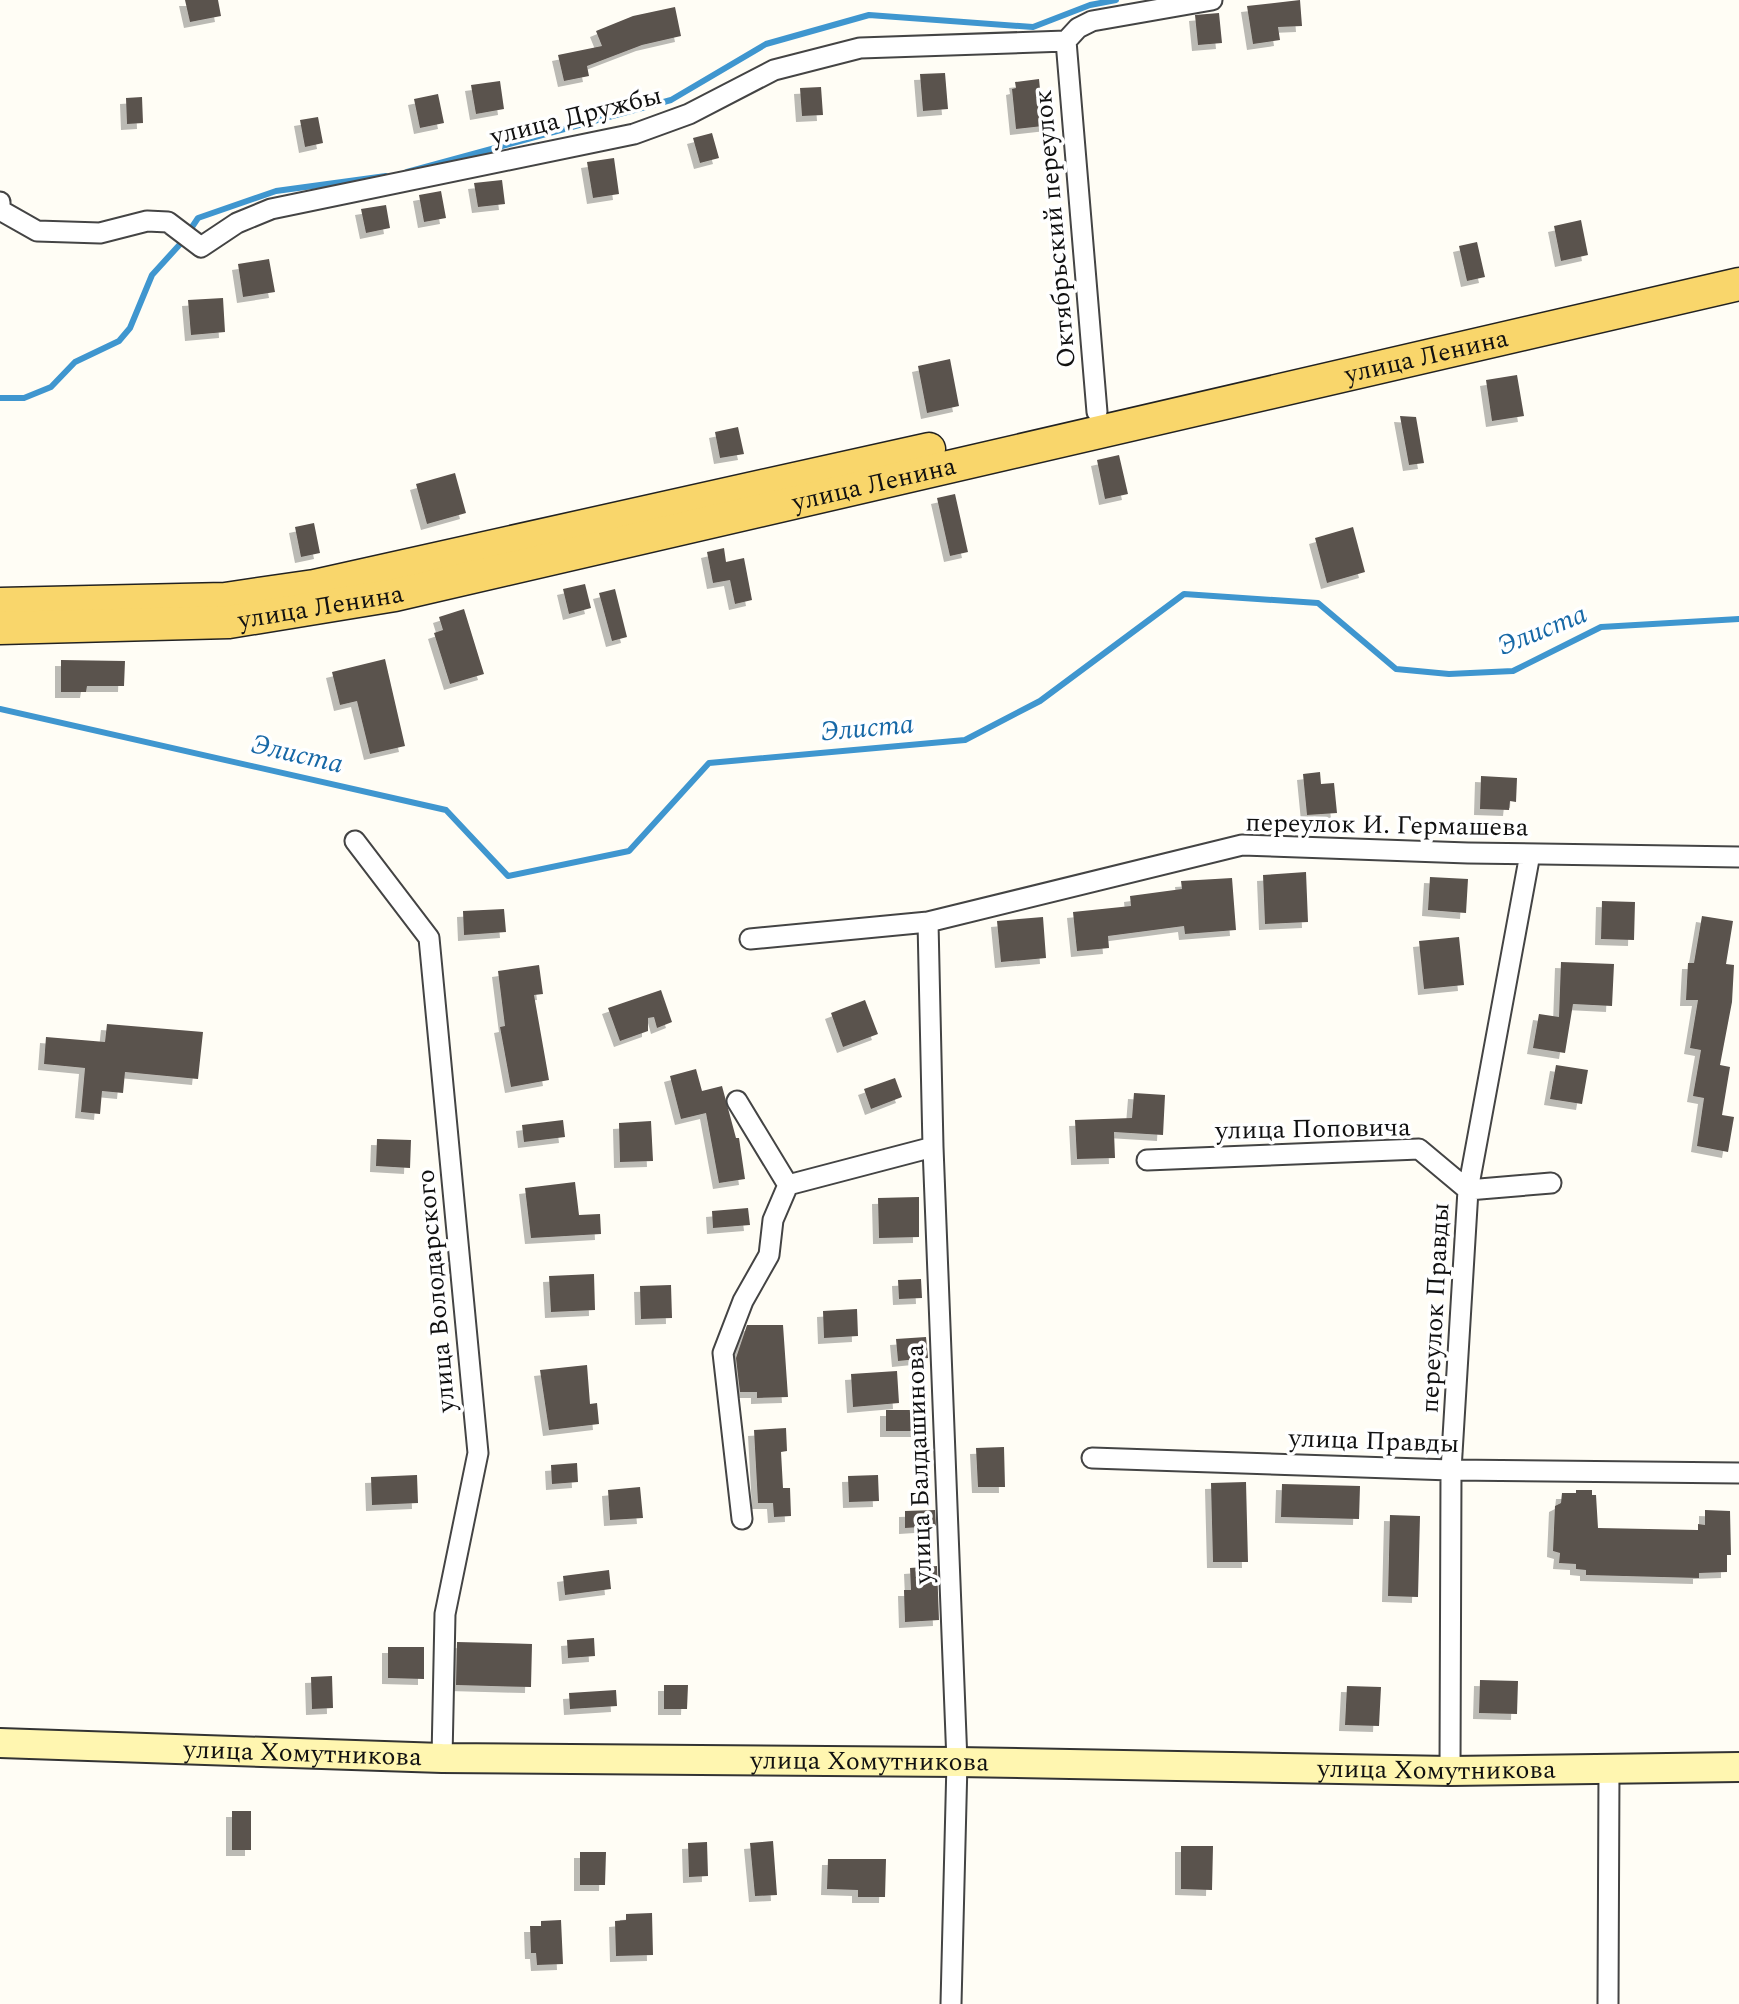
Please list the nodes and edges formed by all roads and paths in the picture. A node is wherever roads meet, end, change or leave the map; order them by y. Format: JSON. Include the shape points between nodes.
{"nodes":[{"id":1,"x":1212,"y":0,"type":"edge"},
{"id":2,"x":1066,"y":41,"type":"junction"},
{"id":3,"x":0,"y":202,"type":"edge"},
{"id":4,"x":0,"y":210,"type":"edge"},
{"id":5,"x":1739,"y":262,"type":"edge"},
{"id":6,"x":1739,"y":284,"type":"edge"},
{"id":7,"x":1097,"y":412,"type":"junction"},
{"id":8,"x":0,"y":604,"type":"edge"},
{"id":9,"x":0,"y":628,"type":"edge"},
{"id":10,"x":355,"y":841,"type":"dead end"},
{"id":11,"x":1530,"y":854,"type":"junction"},
{"id":12,"x":1739,"y":857,"type":"edge"},
{"id":13,"x":929,"y":922,"type":"junction"},
{"id":14,"x":750,"y":939,"type":"dead end"},
{"id":15,"x":737,"y":1101,"type":"dead end"},
{"id":16,"x":933,"y":1147,"type":"junction"},
{"id":17,"x":1147,"y":1160,"type":"dead end"},
{"id":18,"x":1551,"y":1183,"type":"dead end"},
{"id":19,"x":788,"y":1185,"type":"junction"},
{"id":20,"x":1468,"y":1190,"type":"junction"},
{"id":21,"x":1092,"y":1458,"type":"dead end"},
{"id":22,"x":1451,"y":1470,"type":"junction"},
{"id":23,"x":1739,"y":1472,"type":"edge"},
{"id":24,"x":742,"y":1519,"type":"dead end"},
{"id":25,"x":0,"y":1743,"type":"edge"},
{"id":26,"x":442,"y":1758,"type":"junction"},
{"id":27,"x":957,"y":1762,"type":"junction"},
{"id":28,"x":1739,"y":1767,"type":"edge"},
{"id":29,"x":1609,"y":1769,"type":"junction"},
{"id":30,"x":1450,"y":1771,"type":"junction"},
{"id":31,"x":951,"y":2004,"type":"edge"},
{"id":32,"x":1608,"y":2004,"type":"edge"}],
"edges":[{"from":1,"to":2,"type":"street","via":[[1092,21]]},
{"from":2,"to":4,"type":"street","name":"улица Дружбы","via":[[860,48],[774,69],[689,114],[634,134],[271,209],[237,223],[201,247],[168,222],[147,221],[100,233],[37,231]]},
{"from":2,"to":7,"type":"street","name":"Октябрьский переулок"},
{"from":3,"to":4,"type":"street"},
{"from":5,"to":7,"type":"main road","name":"улица Ленина"},
{"from":6,"to":9,"type":"main road","name":"улица Ленина","via":[[395,595],[229,622]]},
{"from":7,"to":8,"type":"main road","name":"улица Ленина","via":[[314,586],[225,599]]},
{"from":10,"to":26,"type":"street","name":"улица Володарского","via":[[429,938],[478,1453],[445,1614]]},
{"from":11,"to":12,"type":"street","name":"переулок И. Гермашева"},
{"from":11,"to":13,"type":"street","name":"переулок И. Гермашева","via":[[1242,845]]},
{"from":11,"to":20,"type":"street","name":"переулок Правды"},
{"from":13,"to":14,"type":"street","name":"переулок И. Гермашева"},
{"from":13,"to":16,"type":"street","name":"улица Балдашинова"},
{"from":15,"to":19,"type":"street"},
{"from":16,"to":19,"type":"street"},
{"from":16,"to":27,"type":"street","name":"улица Балдашинова"},
{"from":17,"to":20,"type":"street","name":"улица Поповича","via":[[1419,1149]]},
{"from":18,"to":20,"type":"street"},
{"from":19,"to":24,"type":"street","via":[[774,1220],[769,1255],[743,1301],[723,1353]]},
{"from":20,"to":22,"type":"street","name":"переулок Правды"},
{"from":21,"to":22,"type":"street","name":"улица Правды"},
{"from":22,"to":23,"type":"street","name":"улица Правды"},
{"from":22,"to":30,"type":"street","name":"переулок Правды"},
{"from":25,"to":26,"type":"street","name":"улица Хомутникова"},
{"from":26,"to":27,"type":"street","name":"улица Хомутникова"},
{"from":27,"to":30,"type":"street","name":"улица Хомутникова"},
{"from":27,"to":31,"type":"street","name":"улица Балдашинова"},
{"from":28,"to":29,"type":"street","name":"улица Хомутникова"},
{"from":29,"to":30,"type":"street","name":"улица Хомутникова"},
{"from":29,"to":32,"type":"street"}]}
